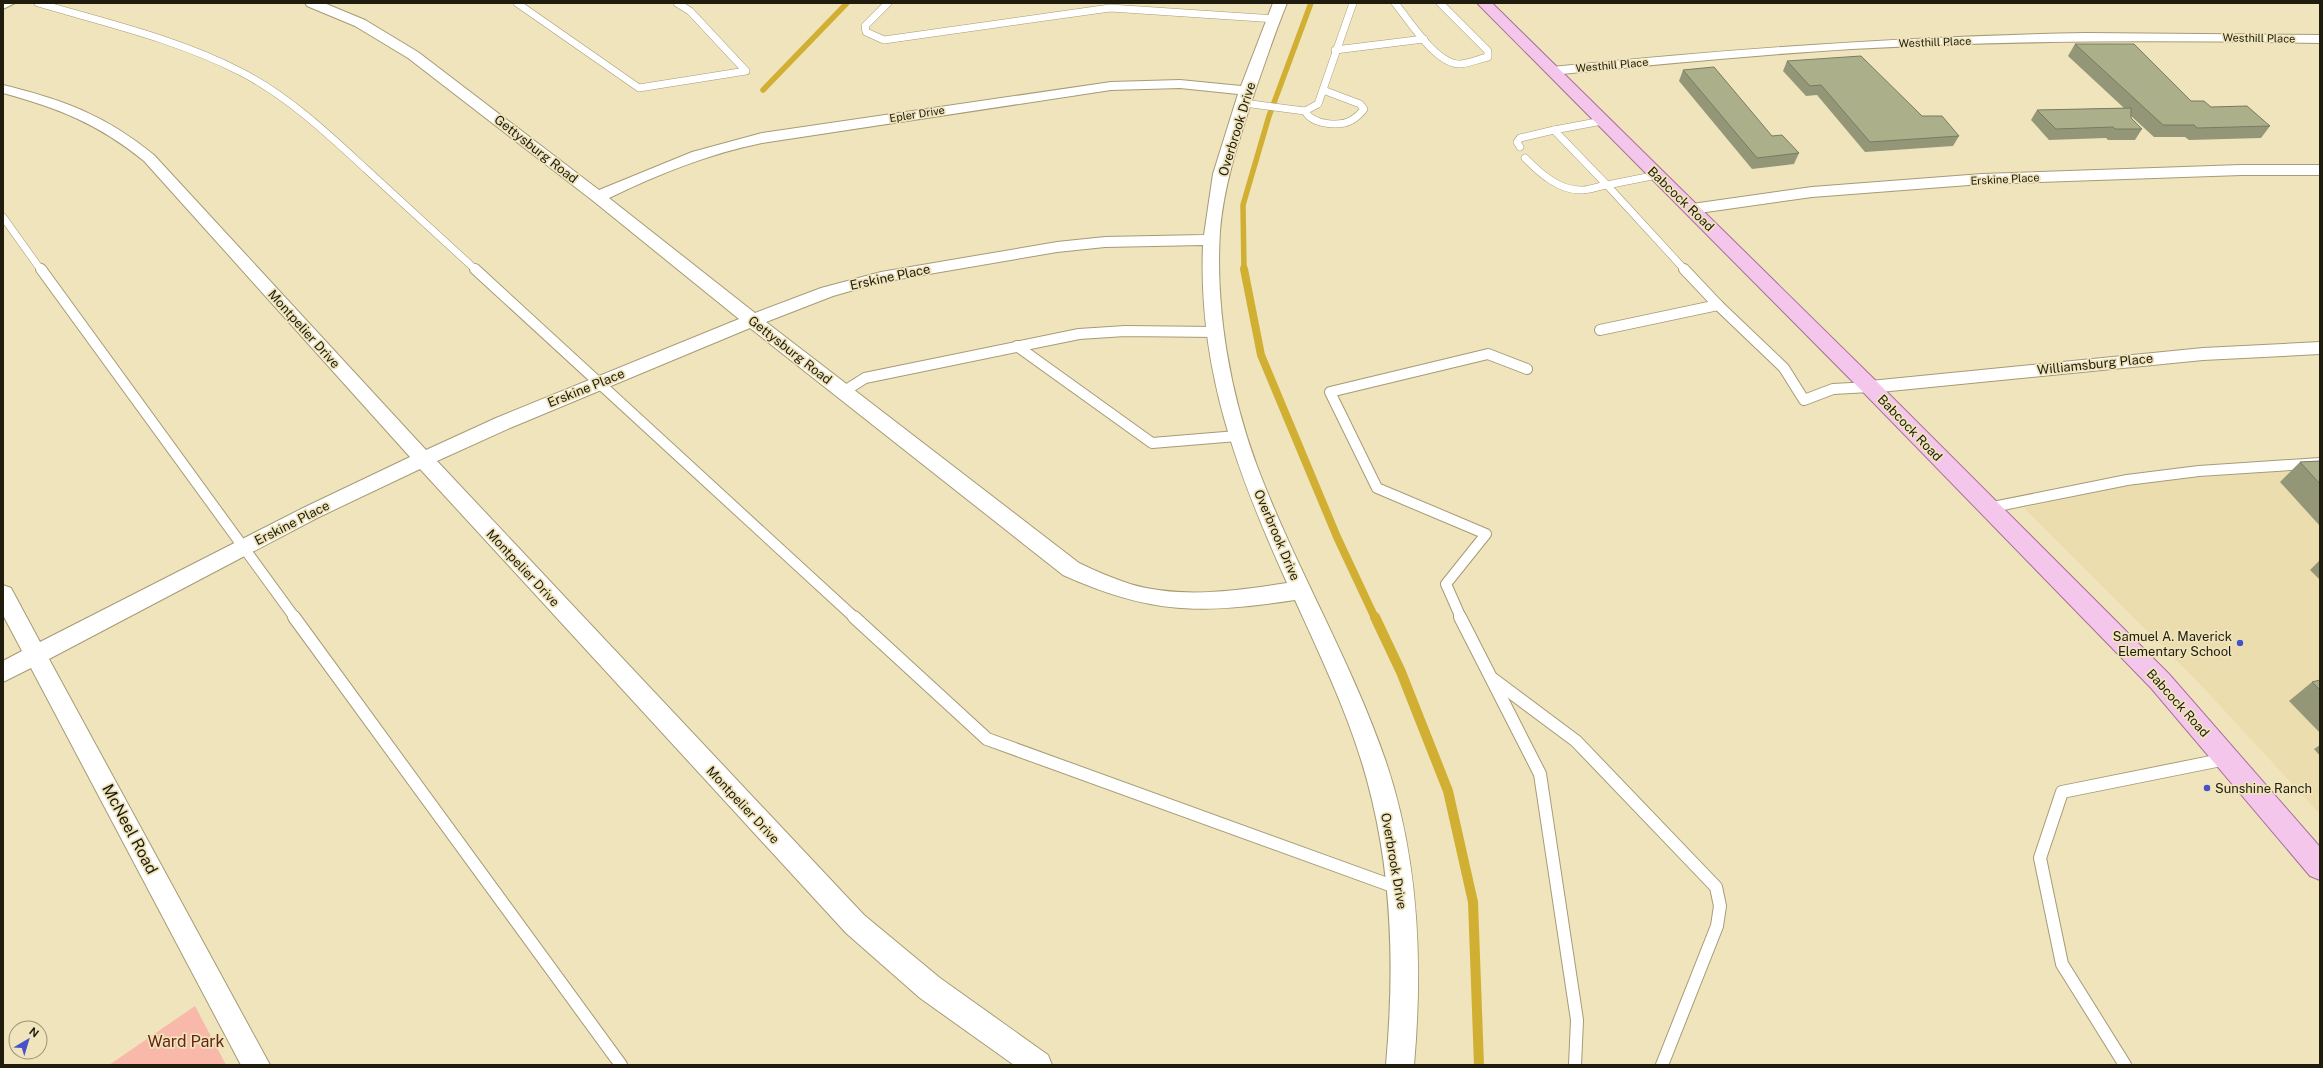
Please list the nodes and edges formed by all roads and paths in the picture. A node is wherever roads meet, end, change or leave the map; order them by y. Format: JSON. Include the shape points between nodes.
{"nodes":[{"id":1,"x":8,"y":3,"type":"edge"},
{"id":2,"x":38,"y":3,"type":"edge"},
{"id":3,"x":312,"y":3,"type":"edge"},
{"id":4,"x":516,"y":3,"type":"edge"},
{"id":5,"x":677,"y":3,"type":"edge"},
{"id":6,"x":888,"y":3,"type":"edge"},
{"id":7,"x":1352,"y":3,"type":"edge"},
{"id":8,"x":1395,"y":3,"type":"edge"},
{"id":9,"x":1440,"y":3,"type":"edge"},
{"id":10,"x":1484,"y":3,"type":"edge"},
{"id":11,"x":3,"y":5,"type":"edge"},
{"id":12,"x":1277,"y":11,"type":"edge"},
{"id":13,"x":1424,"y":39,"type":"junction"},
{"id":14,"x":2320,"y":39,"type":"edge"},
{"id":15,"x":1335,"y":50,"type":"junction"},
{"id":16,"x":1552,"y":71,"type":"junction"},
{"id":17,"x":3,"y":89,"type":"edge"},
{"id":18,"x":1323,"y":90,"type":"junction"},
{"id":19,"x":1251,"y":100,"type":"junction"},
{"id":20,"x":1306,"y":111,"type":"junction"},
{"id":21,"x":1602,"y":121,"type":"junction"},
{"id":22,"x":1554,"y":130,"type":"junction"},
{"id":23,"x":1520,"y":148,"type":"dead end"},
{"id":24,"x":1525,"y":158,"type":"dead end"},
{"id":25,"x":2320,"y":170,"type":"edge"},
{"id":26,"x":1657,"y":175,"type":"junction"},
{"id":27,"x":1607,"y":185,"type":"junction"},
{"id":28,"x":598,"y":197,"type":"junction"},
{"id":29,"x":1692,"y":210,"type":"junction"},
{"id":30,"x":3,"y":217,"type":"edge"},
{"id":31,"x":1212,"y":240,"type":"junction"},
{"id":32,"x":1718,"y":305,"type":"junction"},
{"id":33,"x":753,"y":321,"type":"junction"},
{"id":34,"x":1600,"y":330,"type":"dead end"},
{"id":35,"x":1216,"y":332,"type":"junction"},
{"id":36,"x":1017,"y":346,"type":"junction"},
{"id":37,"x":2320,"y":348,"type":"edge"},
{"id":38,"x":1527,"y":369,"type":"dead end"},
{"id":39,"x":598,"y":383,"type":"junction"},
{"id":40,"x":1870,"y":387,"type":"junction"},
{"id":41,"x":843,"y":392,"type":"junction"},
{"id":42,"x":1237,"y":436,"type":"junction"},
{"id":43,"x":423,"y":459,"type":"junction"},
{"id":44,"x":2320,"y":463,"type":"edge"},
{"id":45,"x":1988,"y":508,"type":"junction"},
{"id":46,"x":244,"y":547,"type":"junction"},
{"id":47,"x":1301,"y":590,"type":"junction"},
{"id":48,"x":3,"y":594,"type":"edge"},
{"id":49,"x":36,"y":655,"type":"junction"},
{"id":50,"x":3,"y":672,"type":"edge"},
{"id":51,"x":1491,"y":678,"type":"junction"},
{"id":52,"x":2228,"y":759,"type":"junction"},
{"id":53,"x":2320,"y":867,"type":"edge"},
{"id":54,"x":1400,"y":889,"type":"junction"},
{"id":55,"x":256,"y":1065,"type":"edge"},
{"id":56,"x":621,"y":1065,"type":"edge"},
{"id":57,"x":1038,"y":1065,"type":"edge"},
{"id":58,"x":1400,"y":1065,"type":"edge"},
{"id":59,"x":1575,"y":1065,"type":"edge"},
{"id":60,"x":1662,"y":1065,"type":"edge"},
{"id":61,"x":2125,"y":1065,"type":"edge"}],
"edges":[{"from":1,"to":11,"type":"street"},
{"from":2,"to":39,"type":"lane","via":[[159,39],[206,56],[241,72],[277,94],[343,148]]},
{"from":3,"to":28,"type":"street","name":"Gettysburg Road","via":[[360,23],[413,55]]},
{"from":4,"to":5,"type":"lane","via":[[640,88],[746,71],[690,11]]},
{"from":6,"to":12,"type":"lane","via":[[864,26],[866,32],[884,40],[1110,8]]},
{"from":7,"to":15,"type":"lane"},
{"from":8,"to":13,"type":"lane"},
{"from":9,"to":13,"type":"lane","via":[[1489,54],[1485,59],[1460,64],[1451,63],[1435,52]]},
{"from":10,"to":16,"type":"main road","name":"Babcock Road"},
{"from":12,"to":19,"type":"street","name":"Overbrook Drive"},
{"from":13,"to":15,"type":"lane"},
{"from":14,"to":16,"type":"street","name":"Westhill Place","via":[[2168,36],[1944,41],[1759,52]]},
{"from":15,"to":18,"type":"lane"},
{"from":16,"to":21,"type":"main road","name":"Babcock Road"},
{"from":17,"to":43,"type":"street","name":"Montpelier Drive","via":[[58,104],[94,118],[124,137],[149,158]]},
{"from":18,"to":20,"type":"lane","via":[[1318,104]]},
{"from":18,"to":20,"type":"lane","via":[[1360,104],[1364,109],[1352,121],[1342,124],[1317,122],[1307,116]]},
{"from":19,"to":20,"type":"lane"},
{"from":19,"to":28,"type":"street","name":"Epler Drive","via":[[1180,84],[1111,86],[728,144],[688,157]]},
{"from":19,"to":31,"type":"street","name":"Overbrook Drive","via":[[1223,162]]},
{"from":21,"to":22,"type":"lane"},
{"from":21,"to":26,"type":"main road","name":"Babcock Road"},
{"from":22,"to":23,"type":"lane","via":[[1520,138],[1517,142]]},
{"from":22,"to":27,"type":"lane"},
{"from":24,"to":27,"type":"lane","via":[[1543,176],[1568,187],[1581,190]]},
{"from":25,"to":29,"type":"street","name":"Erskine Place","via":[[2240,170],[1982,180],[1812,192]]},
{"from":26,"to":27,"type":"lane"},
{"from":26,"to":29,"type":"main road","name":"Babcock Road"},
{"from":27,"to":32,"type":"lane"},
{"from":28,"to":33,"type":"street","name":"Gettysburg Road"},
{"from":29,"to":40,"type":"main road","name":"Babcock Road"},
{"from":30,"to":46,"type":"lane"},
{"from":31,"to":33,"type":"street","name":"Erskine Place","via":[[1105,242],[1064,246],[881,277],[828,292]]},
{"from":31,"to":35,"type":"street","name":"Overbrook Drive","via":[[1212,296]]},
{"from":32,"to":34,"type":"lane"},
{"from":32,"to":40,"type":"lane","via":[[1784,368],[1804,400],[1833,389]]},
{"from":33,"to":39,"type":"street","name":"Erskine Place"},
{"from":33,"to":41,"type":"street","name":"Gettysburg Road"},
{"from":35,"to":36,"type":"lane","via":[[1125,331],[1079,334]]},
{"from":35,"to":42,"type":"street","name":"Overbrook Drive","via":[[1219,358]]},
{"from":36,"to":41,"type":"lane","via":[[865,378]]},
{"from":36,"to":42,"type":"lane","via":[[1152,443]]},
{"from":37,"to":40,"type":"street","name":"Williamsburg Place","via":[[2203,354]]},
{"from":38,"to":51,"type":"lane","via":[[1488,354],[1330,392],[1377,488],[1486,534],[1446,584]]},
{"from":39,"to":43,"type":"street","name":"Erskine Place"},
{"from":39,"to":54,"type":"lane","via":[[987,739]]},
{"from":40,"to":45,"type":"main road","name":"Babcock Road"},
{"from":41,"to":47,"type":"street","name":"Gettysburg Road","via":[[1071,569],[1100,584],[1141,597],[1185,603],[1230,601]]},
{"from":42,"to":47,"type":"street","name":"Overbrook Drive"},
{"from":43,"to":46,"type":"street","name":"Erskine Place","via":[[310,512]]},
{"from":43,"to":57,"type":"street","name":"Montpelier Drive","via":[[855,924],[930,988]]},
{"from":44,"to":45,"type":"lane","via":[[2199,471],[2127,480]]},
{"from":45,"to":52,"type":"main road","name":"Babcock Road","via":[[2160,681]]},
{"from":46,"to":49,"type":"street","name":"Erskine Place"},
{"from":46,"to":56,"type":"lane"},
{"from":47,"to":54,"type":"street","name":"Overbrook Drive","via":[[1349,694],[1375,765],[1394,844]]},
{"from":48,"to":49,"type":"street","name":"McNeel Road"},
{"from":49,"to":50,"type":"street","name":"Erskine Place"},
{"from":49,"to":55,"type":"street","name":"McNeel Road"},
{"from":51,"to":59,"type":"lane","via":[[1540,774],[1577,1020]]},
{"from":51,"to":60,"type":"lane","via":[[1576,741],[1716,887],[1720,906],[1717,926]]},
{"from":52,"to":53,"type":"main road","name":"Babcock Road"},
{"from":52,"to":61,"type":"lane","via":[[2062,792],[2057,806],[2040,858],[2062,964]]},
{"from":54,"to":58,"type":"street","name":"Overbrook Drive","via":[[1405,932],[1405,1023]]}]}
